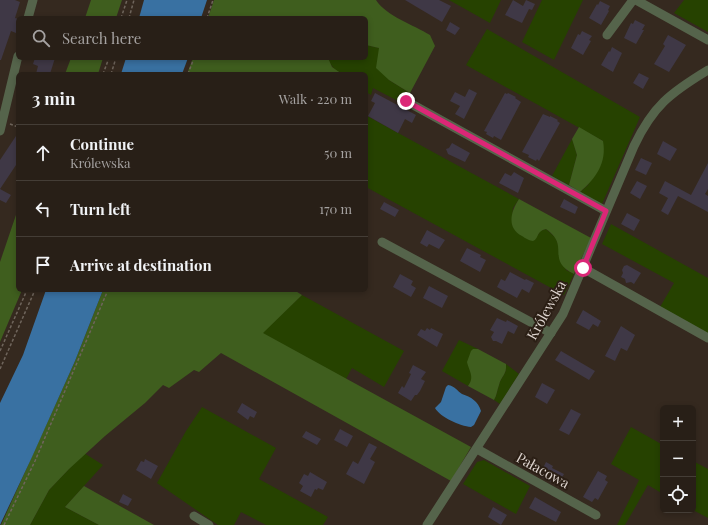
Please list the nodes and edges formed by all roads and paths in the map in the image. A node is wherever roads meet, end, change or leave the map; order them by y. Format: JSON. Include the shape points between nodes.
{"nodes":[{"id":1,"x":33,"y":0,"type":"edge"},
{"id":2,"x":127,"y":0,"type":"edge"},
{"id":3,"x":134,"y":0,"type":"edge"},
{"id":4,"x":213,"y":0,"type":"edge"},
{"id":5,"x":634,"y":0,"type":"edge"},
{"id":6,"x":29,"y":16,"type":"edge"},
{"id":7,"x":122,"y":16,"type":"edge"},
{"id":8,"x":130,"y":16,"type":"edge"},
{"id":9,"x":208,"y":16,"type":"edge"},
{"id":10,"x":607,"y":35,"type":"dead end"},
{"id":11,"x":708,"y":40,"type":"edge"},
{"id":12,"x":17,"y":60,"type":"edge"},
{"id":13,"x":108,"y":60,"type":"edge"},
{"id":14,"x":115,"y":60,"type":"edge"},
{"id":15,"x":193,"y":60,"type":"edge"},
{"id":16,"x":708,"y":70,"type":"edge"},
{"id":17,"x":105,"y":72,"type":"edge"},
{"id":18,"x":112,"y":72,"type":"edge"},
{"id":19,"x":189,"y":72,"type":"edge"},
{"id":20,"x":406,"y":101,"type":"dead end"},
{"id":21,"x":0,"y":131,"type":"edge"},
{"id":22,"x":606,"y":211,"type":"junction"},
{"id":23,"x":382,"y":242,"type":"dead end"},
{"id":24,"x":583,"y":268,"type":"junction"},
{"id":25,"x":26,"y":292,"type":"edge"},
{"id":26,"x":34,"y":292,"type":"edge"},
{"id":27,"x":107,"y":292,"type":"edge"},
{"id":28,"x":551,"y":334,"type":"junction"},
{"id":29,"x":708,"y":338,"type":"edge"},
{"id":30,"x":0,"y":351,"type":"edge"},
{"id":31,"x":0,"y":369,"type":"edge"},
{"id":32,"x":477,"y":449,"type":"junction"},
{"id":33,"x":596,"y":515,"type":"dead end"},
{"id":34,"x":194,"y":516,"type":"dead end"},
{"id":35,"x":4,"y":525,"type":"edge"},
{"id":36,"x":210,"y":525,"type":"edge"},
{"id":37,"x":427,"y":525,"type":"edge"}],
"edges":[{"from":1,"to":6,"type":"street"},
{"from":2,"to":7,"type":"path"},
{"from":3,"to":8,"type":"path"},
{"from":4,"to":9,"type":"path"},
{"from":5,"to":10,"type":"street"},
{"from":5,"to":11,"type":"street"},
{"from":12,"to":21,"type":"street"},
{"from":13,"to":17,"type":"path"},
{"from":14,"to":18,"type":"path"},
{"from":15,"to":19,"type":"path"},
{"from":16,"to":22,"type":"street","name":"Królewska","via":[[674,92],[657,108],[640,133]]},
{"from":20,"to":22,"type":"street"},
{"from":22,"to":24,"type":"street","name":"Królewska"},
{"from":23,"to":28,"type":"street"},
{"from":24,"to":28,"type":"street","name":"Królewska","via":[[563,314]]},
{"from":24,"to":29,"type":"street"},
{"from":25,"to":30,"type":"path"},
{"from":26,"to":31,"type":"path"},
{"from":27,"to":35,"type":"path","via":[[35,461]]},
{"from":28,"to":32,"type":"street","name":"Królewska"},
{"from":32,"to":33,"type":"street","name":"Pałacowa"},
{"from":32,"to":37,"type":"street","name":"Królewska"},
{"from":34,"to":36,"type":"street"}]}
